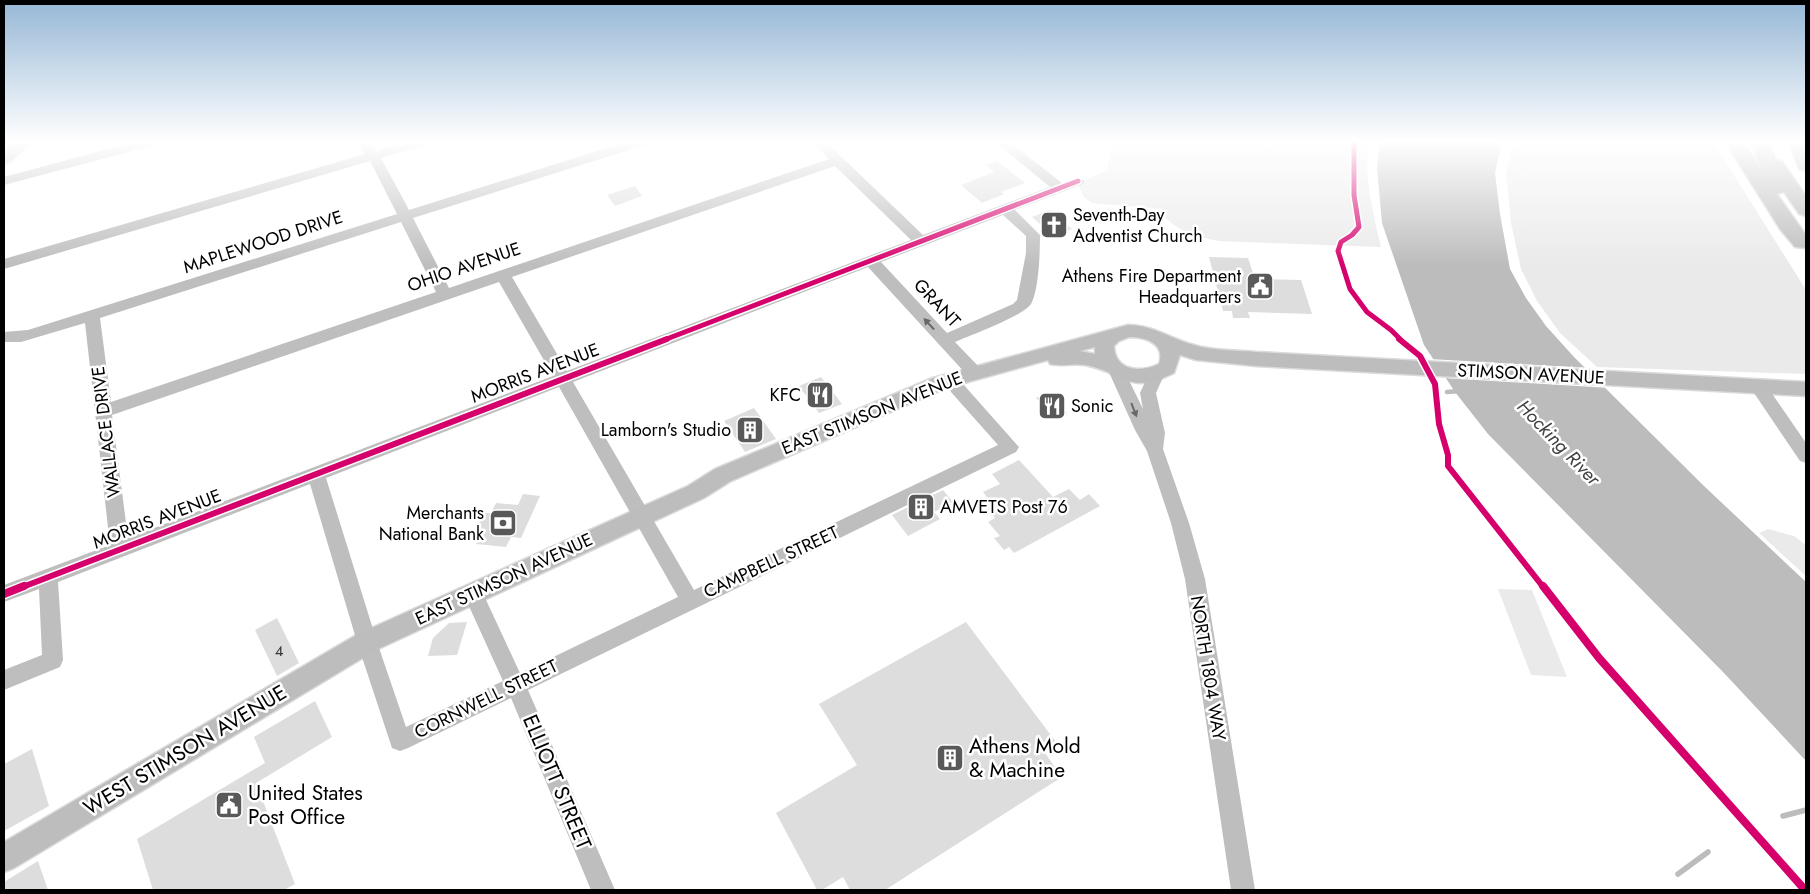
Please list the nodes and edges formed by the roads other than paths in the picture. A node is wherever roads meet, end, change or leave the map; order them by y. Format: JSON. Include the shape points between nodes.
{"nodes":[{"id":1,"x":284,"y":182,"type":"edge"},
{"id":2,"x":388,"y":182,"type":"edge"},
{"id":3,"x":514,"y":182,"type":"edge"},
{"id":4,"x":776,"y":182,"type":"edge"},
{"id":5,"x":859,"y":182,"type":"edge"},
{"id":6,"x":1052,"y":182,"type":"edge"},
{"id":7,"x":1074,"y":182,"type":"edge"},
{"id":8,"x":1760,"y":182,"type":"edge"},
{"id":9,"x":1776,"y":182,"type":"edge"},
{"id":10,"x":1787,"y":182,"type":"edge"},
{"id":11,"x":1060,"y":188,"type":"junction"},
{"id":12,"x":1005,"y":209,"type":"junction"},
{"id":13,"x":1806,"y":210,"type":"edge"},
{"id":14,"x":405,"y":216,"type":"junction"},
{"id":15,"x":921,"y":241,"type":"junction"},
{"id":16,"x":1804,"y":246,"type":"edge"},
{"id":17,"x":871,"y":261,"type":"junction"},
{"id":18,"x":4,"y":264,"type":"edge"},
{"id":19,"x":503,"y":274,"type":"junction"},
{"id":20,"x":445,"y":294,"type":"junction"},
{"id":21,"x":92,"y":316,"type":"junction"},
{"id":22,"x":1112,"y":336,"type":"junction"},
{"id":23,"x":4,"y":337,"type":"edge"},
{"id":24,"x":944,"y":340,"type":"junction"},
{"id":25,"x":1165,"y":343,"type":"junction"},
{"id":26,"x":1256,"y":359,"type":"junction"},
{"id":27,"x":1114,"y":368,"type":"junction"},
{"id":28,"x":974,"y":372,"type":"junction"},
{"id":29,"x":1158,"y":374,"type":"junction"},
{"id":30,"x":563,"y":379,"type":"junction"},
{"id":31,"x":1758,"y":386,"type":"junction"},
{"id":32,"x":957,"y":388,"type":"junction"},
{"id":33,"x":1806,"y":389,"type":"edge"},
{"id":34,"x":104,"y":411,"type":"junction"},
{"id":35,"x":1155,"y":450,"type":"junction"},
{"id":36,"x":1806,"y":456,"type":"edge"},
{"id":37,"x":316,"y":474,"type":"junction"},
{"id":38,"x":696,"y":492,"type":"junction"},
{"id":39,"x":642,"y":515,"type":"junction"},
{"id":40,"x":120,"y":549,"type":"junction"},
{"id":41,"x":48,"y":576,"type":"junction"},
{"id":42,"x":473,"y":593,"type":"junction"},
{"id":43,"x":4,"y":594,"type":"edge"},
{"id":44,"x":690,"y":600,"type":"junction"},
{"id":45,"x":367,"y":642,"type":"junction"},
{"id":46,"x":4,"y":680,"type":"edge"},
{"id":47,"x":516,"y":686,"type":"junction"},
{"id":48,"x":4,"y":858,"type":"edge"},
{"id":49,"x":603,"y":890,"type":"edge"},
{"id":50,"x":1242,"y":890,"type":"edge"}],
"edges":[{"from":1,"to":18,"type":"street"},
{"from":2,"to":14,"type":"street"},
{"from":3,"to":14,"type":"street","name":"MAPLEWOOD DRIVE"},
{"from":4,"to":19,"type":"street","name":"OHIO AVENUE"},
{"from":5,"to":15,"type":"street"},
{"from":6,"to":11,"type":"street"},
{"from":7,"to":11,"type":"street","name":"MORRIS AVENUE"},
{"from":8,"to":16,"type":"highway"},
{"from":9,"to":16,"type":"highway"},
{"from":10,"to":13,"type":"highway"},
{"from":11,"to":12,"type":"street","name":"MORRIS AVENUE"},
{"from":12,"to":15,"type":"street","name":"MORRIS AVENUE"},
{"from":12,"to":24,"type":"street","via":[[1033,235],[1024,302],[1018,308]]},
{"from":14,"to":20,"type":"street"},
{"from":14,"to":21,"type":"street","name":"MAPLEWOOD DRIVE"},
{"from":15,"to":17,"type":"street","name":"MORRIS AVENUE"},
{"from":24,"to":17,"type":"street","name":"GRANT","one_way":true},
{"from":17,"to":30,"type":"street","name":"MORRIS AVENUE"},
{"from":19,"to":20,"type":"street","name":"OHIO AVENUE"},
{"from":19,"to":30,"type":"street","name":"CAMPBELL STREET"},
{"from":20,"to":34,"type":"street","name":"OHIO AVENUE"},
{"from":21,"to":23,"type":"street","name":"MAPLEWOOD DRIVE","via":[[26,336]]},
{"from":21,"to":34,"type":"street","name":"WALLACE DRIVE"},
{"from":22,"to":25,"type":"main road","via":[[1122,331],[1138,331]]},
{"from":22,"to":27,"type":"main road","via":[[1103,349],[1105,358]]},
{"from":22,"to":28,"type":"main road","name":"EAST STIMSON AVENUE"},
{"from":24,"to":28,"type":"street","name":"GRANT"},
{"from":25,"to":26,"type":"main road","name":"STIMSON AVENUE","via":[[1196,354]]},
{"from":25,"to":29,"type":"main road","via":[[1171,359],[1169,366]]},
{"from":26,"to":29,"type":"main road","name":"STIMSON AVENUE"},
{"from":26,"to":31,"type":"main road","name":"STIMSON AVENUE"},
{"from":27,"to":29,"type":"main road","via":[[1133,376]]},
{"from":27,"to":32,"type":"main road","name":"EAST STIMSON AVENUE","via":[[1084,358],[1062,358]]},
{"from":27,"to":35,"type":"street","name":"NORTH 1804 WAY","one_way":true,"via":[[1126,388],[1143,432]]},
{"from":28,"to":38,"type":"main road","name":"EAST STIMSON AVENUE","via":[[878,408],[724,475]]},
{"from":29,"to":35,"type":"street","name":"NORTH 1804 WAY","via":[[1148,393],[1156,433]]},
{"from":30,"to":37,"type":"street","name":"MORRIS AVENUE"},
{"from":30,"to":39,"type":"street","name":"CAMPBELL STREET"},
{"from":31,"to":33,"type":"main road","name":"STIMSON AVENUE"},
{"from":31,"to":36,"type":"street"},
{"from":32,"to":38,"type":"main road","name":"EAST STIMSON AVENUE","via":[[919,401],[728,484]]},
{"from":32,"to":44,"type":"street","name":"CAMPBELL STREET","via":[[1010,447]]},
{"from":34,"to":40,"type":"street","name":"WALLACE DRIVE"},
{"from":35,"to":50,"type":"street","name":"NORTH 1804 WAY","via":[[1195,579]]},
{"from":37,"to":40,"type":"street","name":"MORRIS AVENUE"},
{"from":37,"to":45,"type":"street","name":"CORNWELL STREET"},
{"from":38,"to":39,"type":"main road","name":"EAST STIMSON AVENUE"},
{"from":39,"to":42,"type":"main road","name":"EAST STIMSON AVENUE"},
{"from":39,"to":44,"type":"street","name":"CAMPBELL STREET"},
{"from":40,"to":41,"type":"street","name":"MORRIS AVENUE"},
{"from":41,"to":43,"type":"street","name":"MORRIS AVENUE"},
{"from":41,"to":46,"type":"street","via":[[53,660]]},
{"from":42,"to":45,"type":"main road","name":"EAST STIMSON AVENUE"},
{"from":42,"to":47,"type":"street","name":"ELLIOTT STREET"},
{"from":44,"to":47,"type":"street","name":"CORNWELL STREET"},
{"from":45,"to":47,"type":"street","name":"CORNWELL STREET","via":[[400,741]]},
{"from":45,"to":48,"type":"main road","name":"WEST STIMSON AVENUE"},
{"from":47,"to":49,"type":"street","name":"ELLIOTT STREET"}]}
